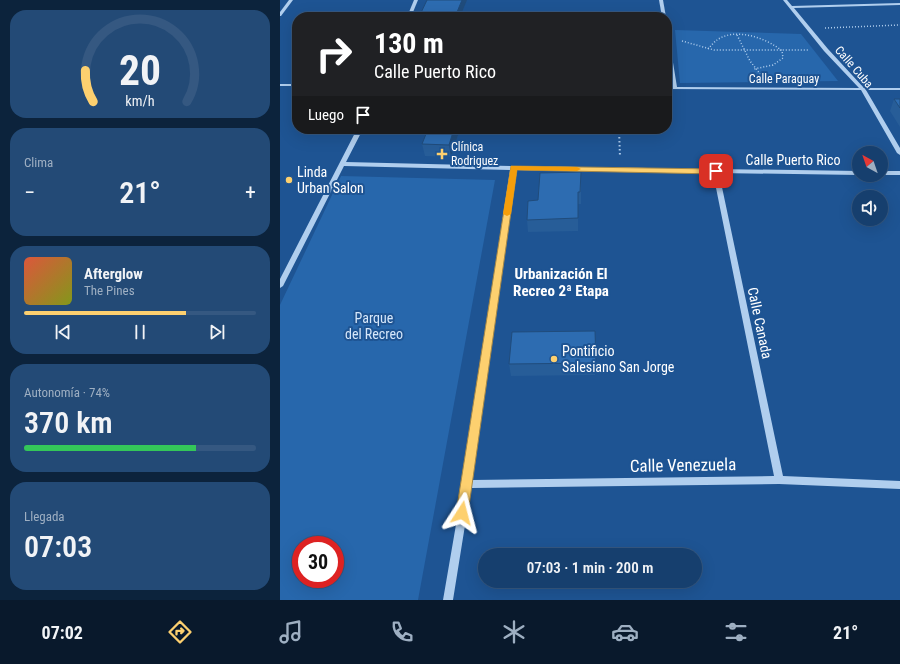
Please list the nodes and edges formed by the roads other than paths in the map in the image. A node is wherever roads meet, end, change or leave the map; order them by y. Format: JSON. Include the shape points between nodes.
{"nodes":[{"id":1,"x":291,"y":0,"type":"edge"},
{"id":2,"x":416,"y":0,"type":"edge"},
{"id":3,"x":661,"y":0,"type":"edge"},
{"id":4,"x":785,"y":0,"type":"edge"},
{"id":5,"x":900,"y":4,"type":"edge"},
{"id":6,"x":791,"y":7,"type":"junction"},
{"id":7,"x":411,"y":12,"type":"edge"},
{"id":8,"x":663,"y":12,"type":"edge"},
{"id":9,"x":280,"y":15,"type":"edge"},
{"id":10,"x":672,"y":70,"type":"edge"},
{"id":11,"x":280,"y":85,"type":"edge"},
{"id":12,"x":292,"y":85,"type":"edge"},
{"id":13,"x":675,"y":88,"type":"joint"},
{"id":14,"x":863,"y":89,"type":"junction"},
{"id":15,"x":900,"y":89,"type":"edge"},
{"id":16,"x":358,"y":134,"type":"edge"},
{"id":17,"x":900,"y":153,"type":"edge"},
{"id":18,"x":343,"y":164,"type":"junction"},
{"id":19,"x":513,"y":168,"type":"junction"},
{"id":20,"x":716,"y":171,"type":"junction"},
{"id":21,"x":852,"y":172,"type":"edge"},
{"id":22,"x":888,"y":173,"type":"edge"},
{"id":23,"x":900,"y":173,"type":"edge"},
{"id":24,"x":280,"y":286,"type":"edge"},
{"id":25,"x":779,"y":480,"type":"junction"},
{"id":26,"x":467,"y":484,"type":"junction"},
{"id":27,"x":900,"y":485,"type":"edge"},
{"id":28,"x":448,"y":600,"type":"edge"}],
"edges":[{"from":1,"to":9,"type":"street"},
{"from":2,"to":7,"type":"street"},
{"from":3,"to":8,"type":"street"},
{"from":4,"to":6,"type":"street","name":"Calle Cuba"},
{"from":5,"to":6,"type":"street"},
{"from":6,"to":14,"type":"street","name":"Calle Cuba","via":[[826,50]]},
{"from":10,"to":13,"type":"street"},
{"from":11,"to":12,"type":"street"},
{"from":13,"to":14,"type":"street","name":"Calle Paraguay"},
{"from":14,"to":15,"type":"street","name":"Calle Paraguay"},
{"from":14,"to":17,"type":"street","name":"Calle Cuba"},
{"from":16,"to":18,"type":"street"},
{"from":18,"to":19,"type":"street","name":"Calle Puerto Rico"},
{"from":18,"to":24,"type":"street"},
{"from":19,"to":20,"type":"street","name":"Calle Puerto Rico"},
{"from":19,"to":26,"type":"street"},
{"from":20,"to":21,"type":"street","name":"Calle Puerto Rico"},
{"from":20,"to":25,"type":"street","name":"Calle Canada"},
{"from":22,"to":23,"type":"street"},
{"from":25,"to":26,"type":"street","name":"Calle Venezuela"},
{"from":25,"to":27,"type":"street","name":"Calle Venezuela"},
{"from":26,"to":28,"type":"street"}]}
